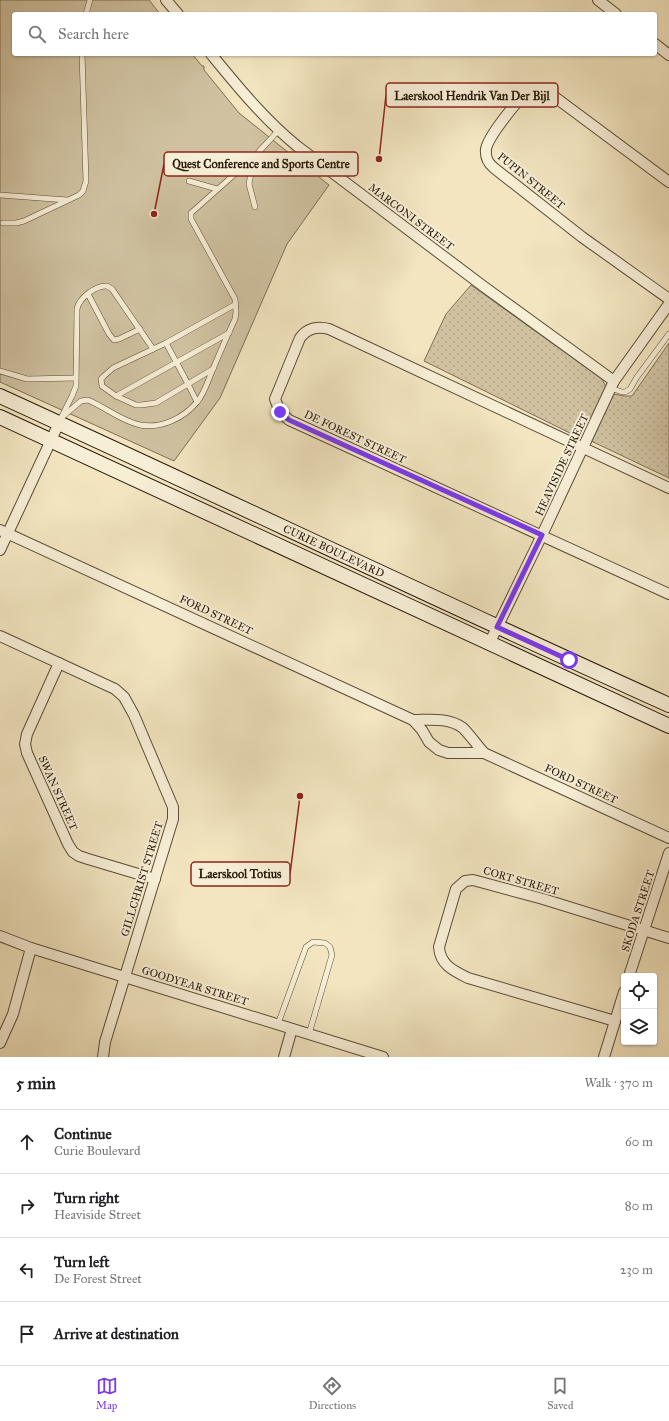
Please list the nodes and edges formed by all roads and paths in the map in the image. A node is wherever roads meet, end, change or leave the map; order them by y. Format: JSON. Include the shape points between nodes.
{"nodes":[{"id":1,"x":90,"y":0,"type":"edge"},
{"id":2,"x":166,"y":0,"type":"edge"},
{"id":3,"x":598,"y":0,"type":"edge"},
{"id":4,"x":87,"y":12,"type":"edge"},
{"id":5,"x":176,"y":12,"type":"edge"},
{"id":6,"x":613,"y":12,"type":"edge"},
{"id":7,"x":657,"y":46,"type":"edge"},
{"id":8,"x":669,"y":55,"type":"edge"},
{"id":9,"x":82,"y":56,"type":"edge"},
{"id":10,"x":213,"y":56,"type":"edge"},
{"id":11,"x":278,"y":131,"type":"junction"},
{"id":12,"x":254,"y":157,"type":"junction"},
{"id":13,"x":197,"y":158,"type":"dead end"},
{"id":14,"x":240,"y":169,"type":"junction"},
{"id":15,"x":188,"y":180,"type":"dead end"},
{"id":16,"x":669,"y":182,"type":"edge"},
{"id":17,"x":217,"y":189,"type":"junction"},
{"id":18,"x":0,"y":195,"type":"edge"},
{"id":19,"x":68,"y":200,"type":"junction"},
{"id":20,"x":255,"y":207,"type":"dead end"},
{"id":21,"x":3,"y":223,"type":"dead end"},
{"id":22,"x":88,"y":294,"type":"junction"},
{"id":23,"x":669,"y":299,"type":"edge"},
{"id":24,"x":236,"y":304,"type":"junction"},
{"id":25,"x":669,"y":304,"type":"edge"},
{"id":26,"x":140,"y":329,"type":"junction"},
{"id":27,"x":229,"y":333,"type":"junction"},
{"id":28,"x":669,"y":334,"type":"edge"},
{"id":29,"x":166,"y":343,"type":"junction"},
{"id":30,"x":153,"y":349,"type":"junction"},
{"id":31,"x":176,"y":361,"type":"junction"},
{"id":32,"x":213,"y":369,"type":"junction"},
{"id":33,"x":0,"y":371,"type":"edge"},
{"id":34,"x":76,"y":378,"type":"junction"},
{"id":35,"x":188,"y":384,"type":"junction"},
{"id":36,"x":613,"y":384,"type":"junction"},
{"id":37,"x":0,"y":396,"type":"edge"},
{"id":38,"x":116,"y":396,"type":"junction"},
{"id":39,"x":197,"y":402,"type":"junction"},
{"id":40,"x":0,"y":417,"type":"edge"},
{"id":41,"x":60,"y":420,"type":"junction"},
{"id":42,"x":50,"y":441,"type":"junction"},
{"id":43,"x":582,"y":448,"type":"junction"},
{"id":44,"x":162,"y":471,"type":"junction"},
{"id":45,"x":669,"y":488,"type":"edge"},
{"id":46,"x":154,"y":489,"type":"junction"},
{"id":47,"x":4,"y":532,"type":"edge"},
{"id":48,"x":542,"y":535,"type":"junction"},
{"id":49,"x":0,"y":550,"type":"edge"},
{"id":50,"x":361,"y":563,"type":"junction"},
{"id":51,"x":355,"y":582,"type":"junction"},
{"id":52,"x":669,"y":594,"type":"edge"},
{"id":53,"x":497,"y":627,"type":"junction"},
{"id":54,"x":0,"y":636,"type":"edge"},
{"id":55,"x":489,"y":644,"type":"junction"},
{"id":56,"x":59,"y":663,"type":"junction"},
{"id":57,"x":641,"y":692,"type":"junction"},
{"id":58,"x":669,"y":705,"type":"edge"},
{"id":59,"x":633,"y":709,"type":"junction"},
{"id":60,"x":413,"y":720,"type":"junction"},
{"id":61,"x":669,"y":726,"type":"edge"},
{"id":62,"x":484,"y":753,"type":"junction"},
{"id":63,"x":669,"y":838,"type":"edge"},
{"id":64,"x":669,"y":853,"type":"edge"},
{"id":65,"x":155,"y":879,"type":"junction"},
{"id":66,"x":644,"y":930,"type":"junction"},
{"id":67,"x":0,"y":936,"type":"edge"},
{"id":68,"x":669,"y":938,"type":"edge"},
{"id":69,"x":31,"y":948,"type":"junction"},
{"id":70,"x":630,"y":973,"type":"edge"},
{"id":71,"x":126,"y":977,"type":"junction"},
{"id":72,"x":621,"y":1002,"type":"edge"},
{"id":73,"x":615,"y":1021,"type":"junction"},
{"id":74,"x":278,"y":1024,"type":"junction"},
{"id":75,"x":292,"y":1029,"type":"junction"},
{"id":76,"x":309,"y":1034,"type":"junction"},
{"id":77,"x":0,"y":1043,"type":"edge"},
{"id":78,"x":103,"y":1057,"type":"edge"},
{"id":79,"x":284,"y":1057,"type":"edge"},
{"id":80,"x":382,"y":1057,"type":"edge"},
{"id":81,"x":604,"y":1057,"type":"edge"}],
"edges":[{"from":1,"to":4,"type":"lane"},
{"from":2,"to":5,"type":"street"},
{"from":3,"to":6,"type":"street"},
{"from":7,"to":8,"type":"street"},
{"from":9,"to":19,"type":"lane","via":[[86,181],[83,191]]},
{"from":10,"to":11,"type":"street","name":"MARCONI STREET"},
{"from":11,"to":12,"type":"lane"},
{"from":11,"to":36,"type":"street","name":"MARCONI STREET"},
{"from":12,"to":14,"type":"lane"},
{"from":12,"to":20,"type":"lane","via":[[249,184]]},
{"from":13,"to":14,"type":"lane"},
{"from":14,"to":17,"type":"lane"},
{"from":15,"to":17,"type":"lane"},
{"from":16,"to":23,"type":"street","name":"PUPIN STREET","via":[[544,89],[528,92],[490,137],[486,150],[488,163],[494,168],[582,237]]},
{"from":17,"to":24,"type":"lane","via":[[194,208],[190,216]]},
{"from":18,"to":19,"type":"lane"},
{"from":19,"to":21,"type":"lane","via":[[24,221]]},
{"from":22,"to":26,"type":"lane","via":[[98,287],[108,286]]},
{"from":22,"to":26,"type":"lane","via":[[114,340]]},
{"from":22,"to":34,"type":"lane","via":[[80,301],[77,309]]},
{"from":24,"to":27,"type":"lane","via":[[235,319]]},
{"from":24,"to":29,"type":"lane"},
{"from":25,"to":36,"type":"street","name":"HEAVISIDE STREET"},
{"from":26,"to":30,"type":"lane"},
{"from":27,"to":31,"type":"lane"},
{"from":27,"to":32,"type":"lane"},
{"from":28,"to":36,"type":"lane","via":[[630,389],[622,392]]},
{"from":29,"to":30,"type":"lane"},
{"from":29,"to":31,"type":"lane"},
{"from":30,"to":38,"type":"lane","via":[[113,368],[101,379],[102,386]]},
{"from":31,"to":35,"type":"lane"},
{"from":31,"to":38,"type":"lane"},
{"from":32,"to":35,"type":"lane"},
{"from":32,"to":39,"type":"lane"},
{"from":33,"to":34,"type":"lane","via":[[28,378]]},
{"from":34,"to":41,"type":"lane","via":[[75,390]]},
{"from":35,"to":38,"type":"lane","via":[[146,405]]},
{"from":35,"to":39,"type":"lane"},
{"from":36,"to":43,"type":"street","name":"HEAVISIDE STREET"},
{"from":37,"to":41,"type":"street","name":"CURIE BOULEVARD"},
{"from":39,"to":41,"type":"lane","via":[[179,417],[164,424],[139,425],[88,400],[81,401]]},
{"from":40,"to":42,"type":"street","name":"CURIE BOULEVARD"},
{"from":41,"to":42,"type":"street"},
{"from":41,"to":44,"type":"street","name":"CURIE BOULEVARD"},
{"from":42,"to":46,"type":"street","name":"CURIE BOULEVARD"},
{"from":42,"to":47,"type":"street"},
{"from":43,"to":45,"type":"street","name":"DE FOREST STREET"},
{"from":43,"to":48,"type":"street","name":"HEAVISIDE STREET"},
{"from":43,"to":48,"type":"street","name":"DE FOREST STREET","via":[[329,329],[312,329],[300,338],[275,399],[284,416]]},
{"from":44,"to":46,"type":"street"},
{"from":44,"to":50,"type":"street","name":"CURIE BOULEVARD"},
{"from":46,"to":51,"type":"street","name":"CURIE BOULEVARD"},
{"from":47,"to":49,"type":"street"},
{"from":47,"to":60,"type":"street","name":"FORD STREET"},
{"from":48,"to":52,"type":"street","name":"DE FOREST STREET"},
{"from":48,"to":53,"type":"street","name":"HEAVISIDE STREET"},
{"from":50,"to":51,"type":"street"},
{"from":50,"to":53,"type":"street","name":"CURIE BOULEVARD"},
{"from":51,"to":55,"type":"street","name":"CURIE BOULEVARD"},
{"from":53,"to":55,"type":"street","name":"HEAVISIDE STREET"},
{"from":53,"to":57,"type":"street","name":"CURIE BOULEVARD"},
{"from":54,"to":56,"type":"street","name":"GILLCHRIST STREET"},
{"from":55,"to":59,"type":"street","name":"CURIE BOULEVARD"},
{"from":56,"to":65,"type":"street","name":"GILLCHRIST STREET","via":[[115,689],[124,697],[134,715],[174,813]]},
{"from":56,"to":65,"type":"street","name":"SWAN STREET","via":[[27,734],[27,753],[73,852]]},
{"from":57,"to":58,"type":"street","name":"CURIE BOULEVARD"},
{"from":57,"to":59,"type":"street"},
{"from":59,"to":61,"type":"street","name":"CURIE BOULEVARD"},
{"from":60,"to":62,"type":"street","name":"FORD STREET","via":[[442,720],[455,723],[464,729]]},
{"from":60,"to":62,"type":"street","name":"FORD STREET","via":[[428,742],[439,750],[448,753]]},
{"from":62,"to":63,"type":"street","name":"FORD STREET"},
{"from":64,"to":66,"type":"street","name":"SKODA STREET"},
{"from":65,"to":71,"type":"street","name":"GILLCHRIST STREET"},
{"from":66,"to":68,"type":"street","name":"CORT STREET"},
{"from":66,"to":70,"type":"street","name":"SKODA STREET"},
{"from":66,"to":73,"type":"street","name":"CORT STREET","via":[[473,880],[460,884],[452,900],[439,947],[445,964],[452,970],[468,978]]},
{"from":67,"to":69,"type":"street","name":"GOODYEAR STREET"},
{"from":69,"to":71,"type":"street","name":"GOODYEAR STREET"},
{"from":69,"to":77,"type":"street","via":[[13,1014]]},
{"from":71,"to":74,"type":"street","name":"GOODYEAR STREET"},
{"from":71,"to":78,"type":"street","name":"GILLCHRIST STREET","via":[[105,1042]]},
{"from":72,"to":73,"type":"street"},
{"from":73,"to":81,"type":"street"},
{"from":74,"to":75,"type":"street","name":"GOODYEAR STREET"},
{"from":74,"to":76,"type":"lane","via":[[306,947],[313,942],[325,943],[330,947],[332,955]]},
{"from":75,"to":76,"type":"street","name":"GOODYEAR STREET"},
{"from":75,"to":79,"type":"street"},
{"from":76,"to":80,"type":"street","name":"GOODYEAR STREET"}]}
